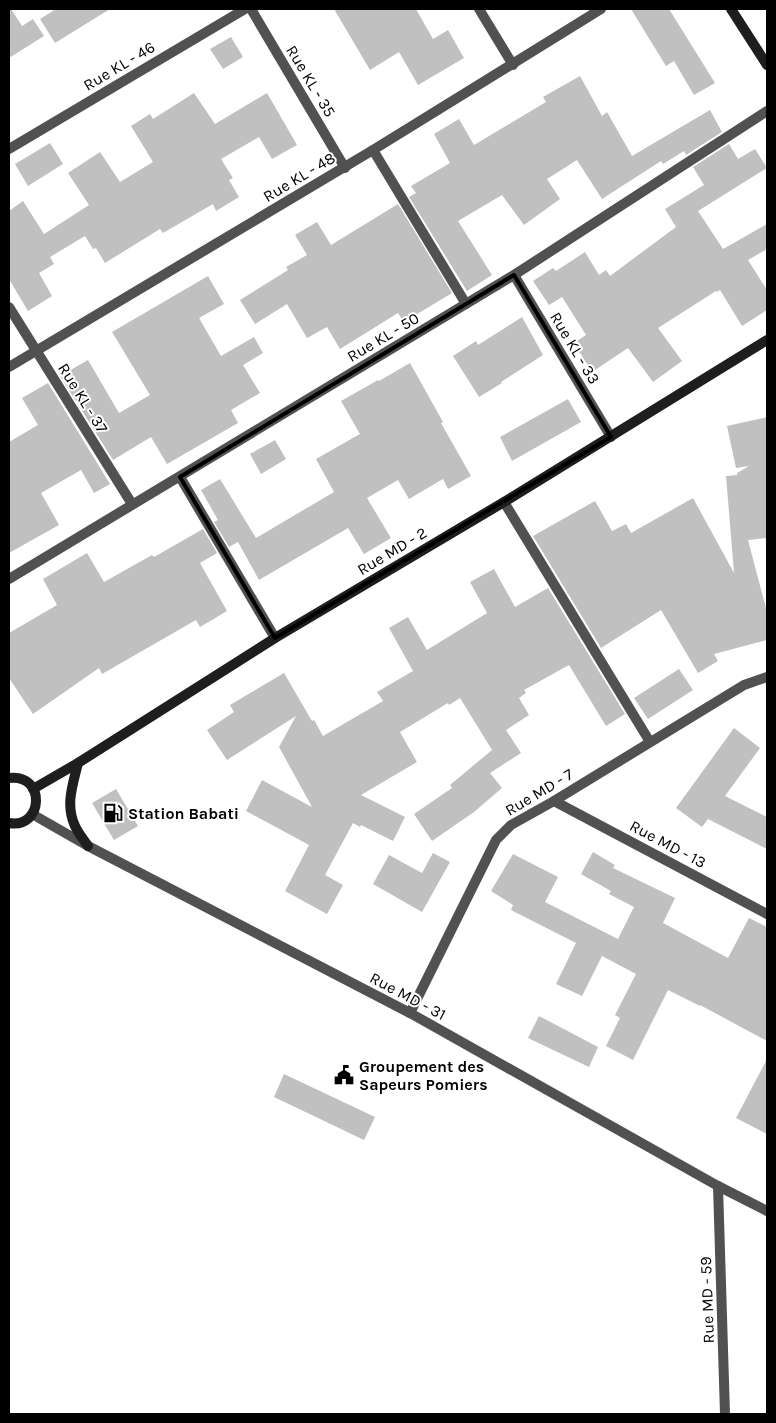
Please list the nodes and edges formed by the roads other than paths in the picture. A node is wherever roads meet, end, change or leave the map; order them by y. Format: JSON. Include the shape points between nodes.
{"nodes":[{"id":1,"x":245,"y":9,"type":"edge"},
{"id":2,"x":251,"y":9,"type":"edge"},
{"id":3,"x":479,"y":9,"type":"edge"},
{"id":4,"x":601,"y":9,"type":"edge"},
{"id":5,"x":731,"y":9,"type":"edge"},
{"id":6,"x":513,"y":65,"type":"junction"},
{"id":7,"x":767,"y":65,"type":"edge"},
{"id":8,"x":767,"y":111,"type":"edge"},
{"id":9,"x":9,"y":148,"type":"edge"},
{"id":10,"x":373,"y":150,"type":"junction"},
{"id":11,"x":344,"y":168,"type":"junction"},
{"id":12,"x":514,"y":275,"type":"junction"},
{"id":13,"x":466,"y":304,"type":"junction"},
{"id":14,"x":9,"y":307,"type":"edge"},
{"id":15,"x":767,"y":340,"type":"edge"},
{"id":16,"x":36,"y":350,"type":"junction"},
{"id":17,"x":9,"y":367,"type":"edge"},
{"id":18,"x":611,"y":437,"type":"junction"},
{"id":19,"x":180,"y":476,"type":"junction"},
{"id":20,"x":504,"y":502,"type":"junction"},
{"id":21,"x":132,"y":504,"type":"junction"},
{"id":22,"x":9,"y":580,"type":"edge"},
{"id":23,"x":275,"y":638,"type":"junction"},
{"id":24,"x":767,"y":677,"type":"edge"},
{"id":25,"x":650,"y":742,"type":"junction"},
{"id":26,"x":78,"y":763,"type":"junction"},
{"id":27,"x":9,"y":778,"type":"edge"},
{"id":28,"x":33,"y":789,"type":"junction"},
{"id":29,"x":554,"y":801,"type":"junction"},
{"id":30,"x":32,"y":814,"type":"junction"},
{"id":31,"x":9,"y":823,"type":"edge"},
{"id":32,"x":88,"y":846,"type":"junction"},
{"id":33,"x":767,"y":914,"type":"edge"},
{"id":34,"x":410,"y":1013,"type":"junction"},
{"id":35,"x":718,"y":1186,"type":"junction"},
{"id":36,"x":767,"y":1211,"type":"edge"},
{"id":37,"x":725,"y":1414,"type":"edge"}],
"edges":[{"from":1,"to":9,"type":"street","name":"Rue KL - 46"},
{"from":2,"to":11,"type":"street","name":"Rue KL - 35"},
{"from":3,"to":6,"type":"street"},
{"from":4,"to":6,"type":"street","name":"Rue KL - 48"},
{"from":5,"to":7,"type":"street"},
{"from":6,"to":10,"type":"street","name":"Rue KL - 48"},
{"from":8,"to":12,"type":"street","name":"Rue KL - 50"},
{"from":10,"to":11,"type":"street","name":"Rue KL - 48"},
{"from":10,"to":13,"type":"street"},
{"from":11,"to":16,"type":"street","name":"Rue KL - 48"},
{"from":12,"to":13,"type":"street","name":"Rue KL - 50"},
{"from":12,"to":18,"type":"street","name":"Rue KL - 33"},
{"from":13,"to":19,"type":"street","name":"Rue KL - 50"},
{"from":14,"to":16,"type":"street","name":"Rue KL - 37"},
{"from":15,"to":18,"type":"street","name":"Rue MD - 2"},
{"from":16,"to":17,"type":"street","name":"Rue KL - 48"},
{"from":16,"to":21,"type":"street","name":"Rue KL - 37"},
{"from":18,"to":20,"type":"street","name":"Rue MD - 2"},
{"from":19,"to":21,"type":"street","name":"Rue KL - 50"},
{"from":19,"to":23,"type":"street"},
{"from":20,"to":23,"type":"street","name":"Rue MD - 2"},
{"from":20,"to":25,"type":"street"},
{"from":21,"to":22,"type":"street","name":"Rue KL - 50"},
{"from":23,"to":26,"type":"street","name":"Rue MD - 2"},
{"from":24,"to":25,"type":"street","name":"Rue MD - 7","via":[[744,685]]},
{"from":25,"to":29,"type":"street","name":"Rue MD - 7"},
{"from":26,"to":28,"type":"street","name":"Rue MD - 2"},
{"from":26,"to":32,"type":"street","via":[[70,809],[75,827]]},
{"from":27,"to":28,"type":"street","via":[[22,779]]},
{"from":28,"to":30,"type":"street","via":[[36,801]]},
{"from":29,"to":33,"type":"street","name":"Rue MD - 13"},
{"from":29,"to":34,"type":"street","name":"Rue MD - 7","via":[[511,825],[496,840]]},
{"from":30,"to":31,"type":"street","via":[[20,823]]},
{"from":30,"to":32,"type":"street","name":"Rue MD - 31"},
{"from":32,"to":34,"type":"street","name":"Rue MD - 31"},
{"from":34,"to":35,"type":"street","name":"Rue MD - 31"},
{"from":35,"to":36,"type":"street","name":"Rue MD - 31"},
{"from":35,"to":37,"type":"street","name":"Rue MD - 59"}]}
